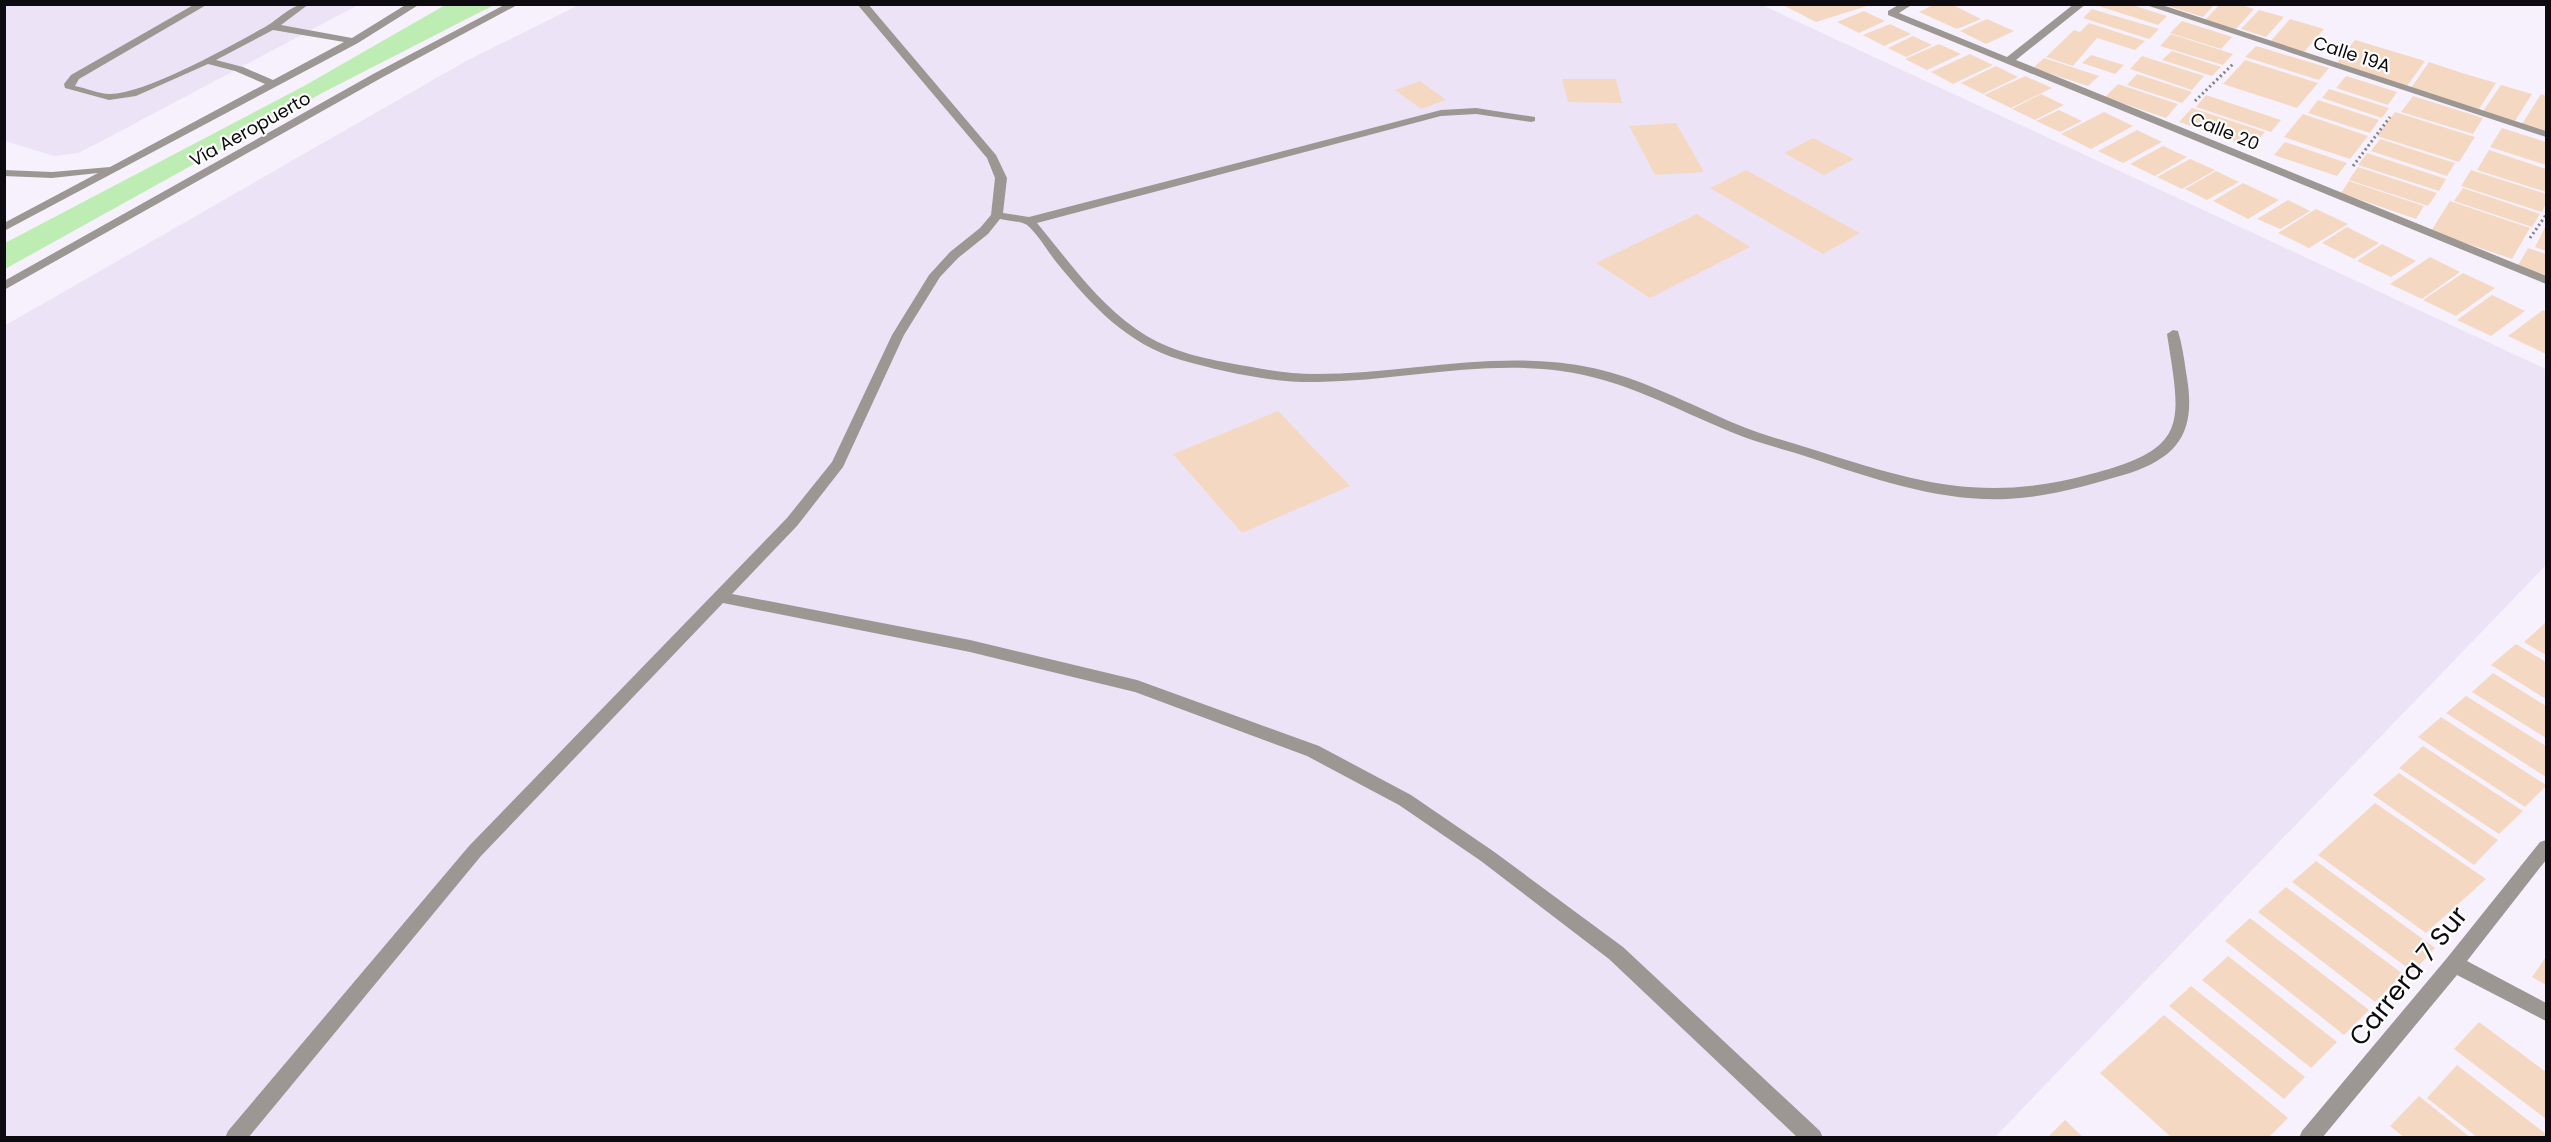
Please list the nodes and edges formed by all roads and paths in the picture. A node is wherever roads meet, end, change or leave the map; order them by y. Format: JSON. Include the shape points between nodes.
{"nodes":[{"id":1,"x":203,"y":4,"type":"edge"},
{"id":2,"x":304,"y":4,"type":"edge"},
{"id":3,"x":415,"y":4,"type":"edge"},
{"id":4,"x":514,"y":4,"type":"edge"},
{"id":5,"x":862,"y":4,"type":"edge"},
{"id":6,"x":1908,"y":4,"type":"edge"},
{"id":7,"x":2081,"y":4,"type":"edge"},
{"id":8,"x":2148,"y":4,"type":"edge"},
{"id":9,"x":272,"y":27,"type":"junction"},
{"id":10,"x":2258,"y":40,"type":"junction"},
{"id":11,"x":354,"y":41,"type":"junction"},
{"id":12,"x":2008,"y":61,"type":"junction"},
{"id":13,"x":207,"y":62,"type":"junction"},
{"id":14,"x":274,"y":84,"type":"junction"},
{"id":15,"x":2411,"y":90,"type":"junction"},
{"id":16,"x":1531,"y":119,"type":"dead end"},
{"id":17,"x":2168,"y":126,"type":"junction"},
{"id":18,"x":2547,"y":134,"type":"edge"},
{"id":19,"x":115,"y":168,"type":"junction"},
{"id":20,"x":4,"y":173,"type":"edge"},
{"id":21,"x":2333,"y":193,"type":"junction"},
{"id":22,"x":997,"y":215,"type":"junction"},
{"id":23,"x":1029,"y":221,"type":"junction"},
{"id":24,"x":4,"y":228,"type":"edge"},
{"id":25,"x":2547,"y":280,"type":"edge"},
{"id":26,"x":4,"y":285,"type":"edge"},
{"id":27,"x":2173,"y":334,"type":"dead end"},
{"id":28,"x":720,"y":597,"type":"junction"},
{"id":29,"x":2547,"y":847,"type":"edge"},
{"id":30,"x":2454,"y":964,"type":"junction"},
{"id":31,"x":2547,"y":1012,"type":"edge"},
{"id":32,"x":235,"y":1137,"type":"edge"},
{"id":33,"x":1813,"y":1137,"type":"edge"},
{"id":34,"x":2309,"y":1137,"type":"edge"}],
"edges":[{"from":1,"to":13,"type":"street","via":[[69,84],[70,88],[121,97]]},
{"from":2,"to":9,"type":"street"},
{"from":3,"to":11,"type":"street","name":"Vía Aeropuerto"},
{"from":4,"to":26,"type":"street","name":"Vía Aeropuerto"},
{"from":5,"to":22,"type":"street","via":[[992,157],[1001,178]]},
{"from":6,"to":12,"type":"street","name":"Calle 20","via":[[1891,13]]},
{"from":7,"to":12,"type":"street"},
{"from":8,"to":10,"type":"street","name":"Calle 19A"},
{"from":9,"to":11,"type":"street"},
{"from":9,"to":13,"type":"street"},
{"from":10,"to":15,"type":"street","name":"Calle 19A"},
{"from":10,"to":17,"type":"path"},
{"from":11,"to":14,"type":"street","name":"Vía Aeropuerto"},
{"from":12,"to":17,"type":"street","name":"Calle 20"},
{"from":13,"to":14,"type":"street","via":[[239,69]]},
{"from":14,"to":19,"type":"street","name":"Vía Aeropuerto"},
{"from":15,"to":18,"type":"street","name":"Calle 19A"},
{"from":15,"to":21,"type":"path"},
{"from":16,"to":23,"type":"street","via":[[1476,111],[1441,113]]},
{"from":17,"to":21,"type":"street","name":"Calle 20"},
{"from":19,"to":20,"type":"street","via":[[52,175]]},
{"from":19,"to":24,"type":"street","name":"Vía Aeropuerto"},
{"from":21,"to":25,"type":"street","name":"Calle 20"},
{"from":22,"to":23,"type":"street"},
{"from":22,"to":28,"type":"street","via":[[935,274],[898,334],[838,464],[792,522]]},
{"from":23,"to":27,"type":"street","via":[[1112,317],[1137,336],[1172,353],[1221,365],[1313,378],[1496,364],[1561,366],[1597,373],[1739,430],[1877,475],[1992,495],[2080,484],[2136,466],[2162,452],[2176,438],[2182,420]]},
{"from":28,"to":32,"type":"street","via":[[475,851]]},
{"from":28,"to":33,"type":"street","via":[[970,646],[1137,686],[1313,751],[1405,800],[1616,953]]},
{"from":29,"to":30,"type":"street","name":"Carrera 7 Sur"},
{"from":30,"to":31,"type":"street"},
{"from":30,"to":34,"type":"street","name":"Carrera 7 Sur"}]}
